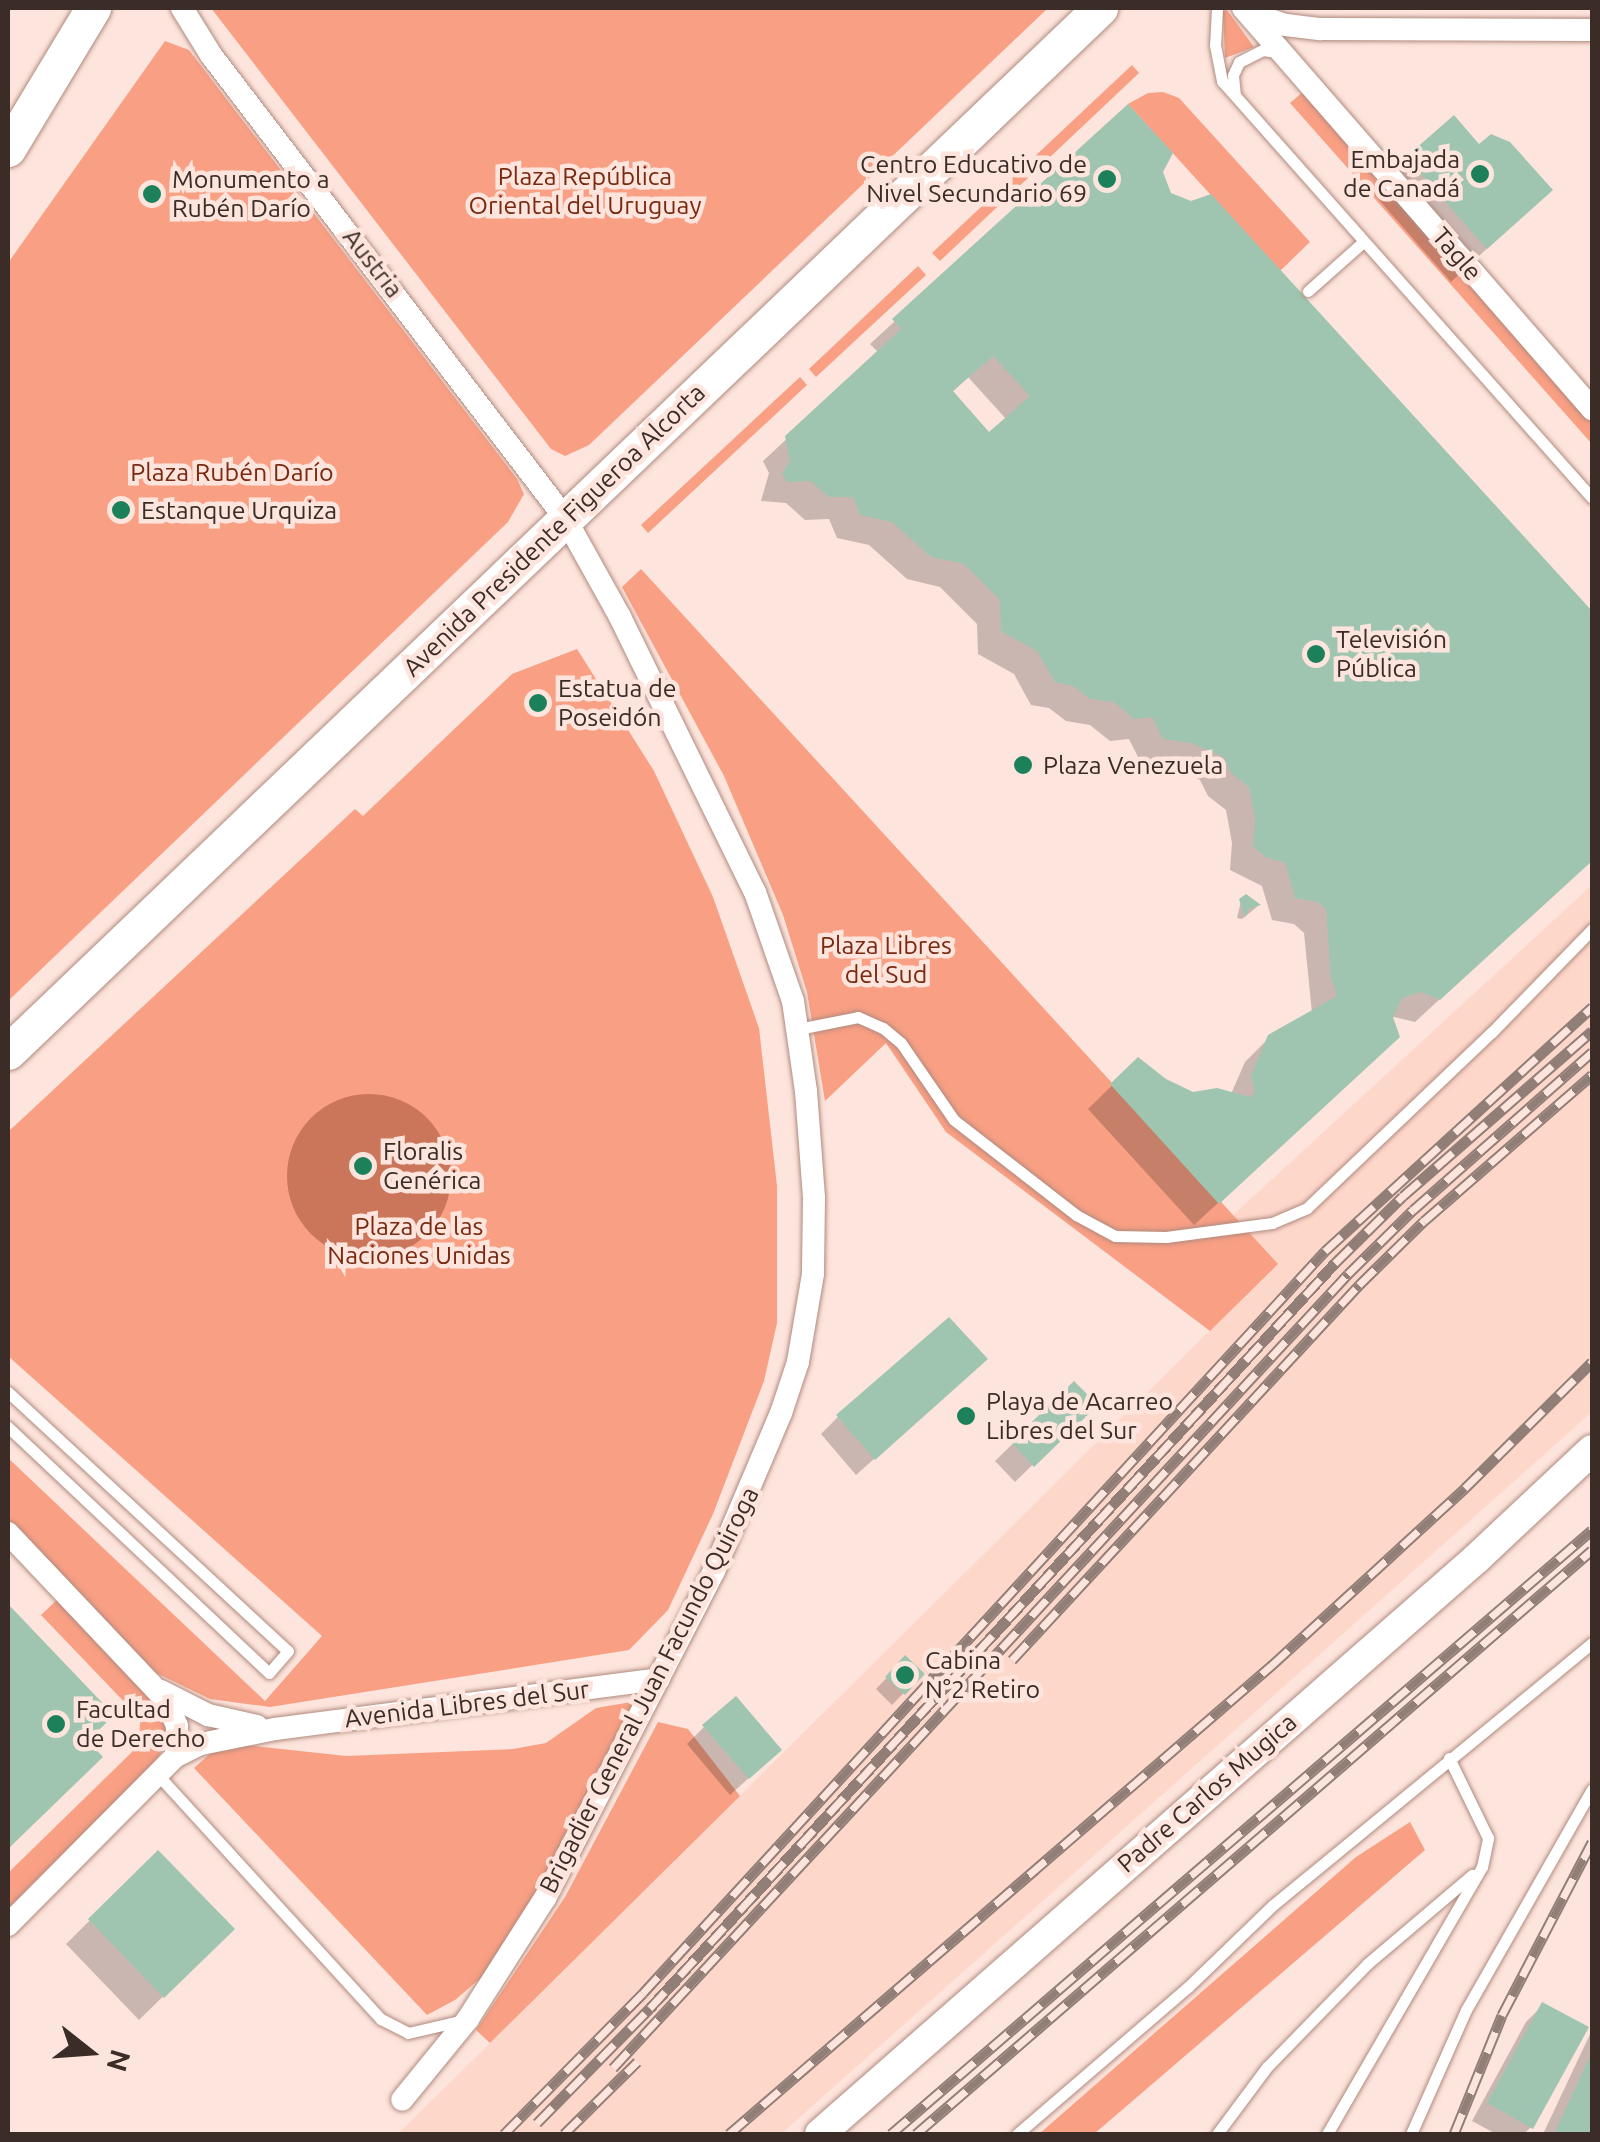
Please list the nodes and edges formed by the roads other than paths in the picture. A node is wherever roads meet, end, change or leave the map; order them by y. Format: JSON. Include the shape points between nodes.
{"nodes":[{"id":1,"x":93,"y":8,"type":"edge"},
{"id":2,"x":182,"y":8,"type":"edge"},
{"id":3,"x":1100,"y":8,"type":"edge"},
{"id":4,"x":1217,"y":8,"type":"edge"},
{"id":5,"x":1247,"y":11,"type":"edge"},
{"id":6,"x":1592,"y":30,"type":"edge"},
{"id":7,"x":1288,"y":60,"type":"junction"},
{"id":8,"x":1238,"y":102,"type":"junction"},
{"id":9,"x":8,"y":149,"type":"edge"},
{"id":10,"x":1363,"y":242,"type":"junction"},
{"id":11,"x":1308,"y":292,"type":"dead end"},
{"id":12,"x":1592,"y":409,"type":"edge"},
{"id":13,"x":1592,"y":498,"type":"edge"},
{"id":14,"x":565,"y":518,"type":"junction"},
{"id":15,"x":1592,"y":929,"type":"edge"},
{"id":16,"x":798,"y":1029,"type":"junction"},
{"id":17,"x":8,"y":1052,"type":"edge"},
{"id":18,"x":8,"y":1392,"type":"edge"},
{"id":19,"x":8,"y":1427,"type":"edge"},
{"id":20,"x":1592,"y":1450,"type":"edge"},
{"id":21,"x":8,"y":1533,"type":"edge"},
{"id":22,"x":1592,"y":1645,"type":"edge"},
{"id":23,"x":659,"y":1679,"type":"junction"},
{"id":24,"x":157,"y":1688,"type":"junction"},
{"id":25,"x":275,"y":1729,"type":"junction"},
{"id":26,"x":176,"y":1756,"type":"junction"},
{"id":27,"x":1448,"y":1758,"type":"junction"},
{"id":28,"x":158,"y":1775,"type":"junction"},
{"id":29,"x":1592,"y":1789,"type":"edge"},
{"id":30,"x":1482,"y":1867,"type":"junction"},
{"id":31,"x":8,"y":1925,"type":"edge"},
{"id":32,"x":468,"y":2019,"type":"junction"},
{"id":33,"x":402,"y":2100,"type":"dead end"},
{"id":34,"x":820,"y":2134,"type":"edge"},
{"id":35,"x":1017,"y":2134,"type":"edge"},
{"id":36,"x":1217,"y":2134,"type":"edge"},
{"id":37,"x":1327,"y":2134,"type":"edge"},
{"id":38,"x":1411,"y":2134,"type":"edge"}],
"edges":[{"from":1,"to":9,"type":"main road"},
{"from":2,"to":14,"type":"street","name":"Austria","via":[[211,55]]},
{"from":3,"to":14,"type":"main road","name":"Avenida Presidente Figueroa Alcorta"},
{"from":4,"to":8,"type":"lane","via":[[1217,60]]},
{"from":5,"to":6,"type":"street","via":[[1321,29]]},
{"from":5,"to":7,"type":"street","name":"Tagle"},
{"from":7,"to":8,"type":"lane","via":[[1263,50],[1238,62],[1232,89]]},
{"from":7,"to":12,"type":"street","name":"Tagle"},
{"from":8,"to":10,"type":"lane"},
{"from":10,"to":11,"type":"lane"},
{"from":10,"to":13,"type":"lane"},
{"from":14,"to":16,"type":"street","name":"Brigadier General Juan Facundo Quiroga","via":[[644,662],[755,892],[785,969]]},
{"from":14,"to":17,"type":"main road","name":"Avenida Presidente Figueroa Alcorta"},
{"from":15,"to":16,"type":"lane","via":[[1306,1208],[1272,1222],[1166,1237],[1116,1236],[1076,1215],[954,1120],[884,1028],[858,1017]]},
{"from":16,"to":23,"type":"street","name":"Brigadier General Juan Facundo Quiroga","via":[[814,1198],[812,1274],[798,1362],[742,1510]]},
{"from":18,"to":19,"type":"lane","via":[[288,1650],[269,1672]]},
{"from":20,"to":34,"type":"street","name":"Padre Carlos Mugica"},
{"from":21,"to":24,"type":"street"},
{"from":22,"to":27,"type":"lane"},
{"from":23,"to":25,"type":"street","name":"Avenida Libres del Sur"},
{"from":23,"to":32,"type":"street","name":"Brigadier General Juan Facundo Quiroga","via":[[545,1898]]},
{"from":24,"to":25,"type":"street","name":"Avenida Libres del Sur","via":[[208,1714]]},
{"from":24,"to":26,"type":"street","via":[[176,1726]]},
{"from":25,"to":26,"type":"street","name":"Avenida Libres del Sur"},
{"from":26,"to":28,"type":"street"},
{"from":27,"to":30,"type":"lane","via":[[1488,1838]]},
{"from":27,"to":35,"type":"lane"},
{"from":28,"to":31,"type":"street"},
{"from":28,"to":32,"type":"lane","via":[[381,2019],[408,2033]]},
{"from":29,"to":38,"type":"lane","via":[[1466,2010]]},
{"from":30,"to":36,"type":"lane","via":[[1367,1964],[1267,2067]]},
{"from":30,"to":37,"type":"lane"},
{"from":32,"to":33,"type":"street","name":"Brigadier General Juan Facundo Quiroga"}]}
